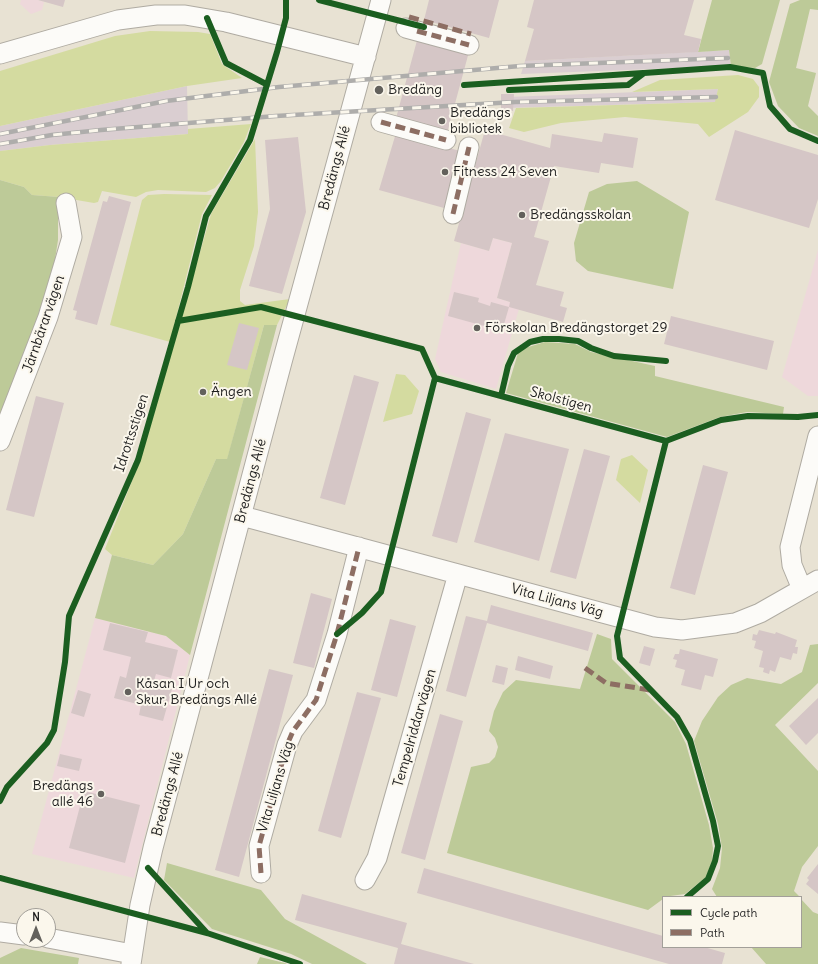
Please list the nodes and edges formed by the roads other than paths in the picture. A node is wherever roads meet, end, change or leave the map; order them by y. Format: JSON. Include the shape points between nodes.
{"nodes":[{"id":1,"x":381,"y":0,"type":"edge"},
{"id":2,"x":407,"y":22,"type":"dead end"},
{"id":3,"x":470,"y":40,"type":"dead end"},
{"id":4,"x":0,"y":54,"type":"edge"},
{"id":5,"x":366,"y":57,"type":"junction"},
{"id":6,"x":382,"y":122,"type":"dead end"},
{"id":7,"x":446,"y":140,"type":"dead end"},
{"id":8,"x":469,"y":147,"type":"dead end"},
{"id":9,"x":66,"y":203,"type":"dead end"},
{"id":10,"x":453,"y":214,"type":"dead end"},
{"id":11,"x":818,"y":436,"type":"edge"},
{"id":12,"x":0,"y":442,"type":"edge"},
{"id":13,"x":242,"y":516,"type":"junction"},
{"id":14,"x":359,"y":547,"type":"junction"},
{"id":15,"x":458,"y":574,"type":"junction"},
{"id":16,"x":810,"y":584,"type":"edge"},
{"id":17,"x":261,"y":873,"type":"dead end"},
{"id":18,"x":366,"y":880,"type":"dead end"},
{"id":19,"x":0,"y":932,"type":"edge"},
{"id":20,"x":16,"y":934,"type":"edge"},
{"id":21,"x":56,"y":940,"type":"edge"},
{"id":22,"x":131,"y":959,"type":"edge"}],
"edges":[{"from":1,"to":5,"type":"street","name":"Bredängs Allé"},
{"from":2,"to":3,"type":"street"},
{"from":4,"to":5,"type":"street","via":[[118,20],[156,15],[185,15],[226,22]]},
{"from":5,"to":13,"type":"street","name":"Bredängs Allé"},
{"from":6,"to":7,"type":"street"},
{"from":8,"to":10,"type":"street"},
{"from":9,"to":12,"type":"street","name":"Järnbärarvägen","via":[[72,237],[48,317]]},
{"from":11,"to":16,"type":"street","via":[[790,547],[792,565]]},
{"from":13,"to":14,"type":"street","name":"Vita Liljans Väg"},
{"from":13,"to":22,"type":"street","name":"Bredängs Allé","via":[[140,905]]},
{"from":14,"to":15,"type":"street","name":"Vita Liljans Väg"},
{"from":14,"to":17,"type":"street","name":"Vita Liljans Väg","via":[[337,634],[316,700],[286,745],[259,846]]},
{"from":15,"to":16,"type":"street","name":"Vita Liljans Väg","via":[[655,627],[682,630],[734,623],[760,613]]},
{"from":15,"to":18,"type":"street","name":"Tempelriddarvägen","via":[[377,858]]},
{"from":19,"to":20,"type":"street"},
{"from":21,"to":22,"type":"street"}]}
